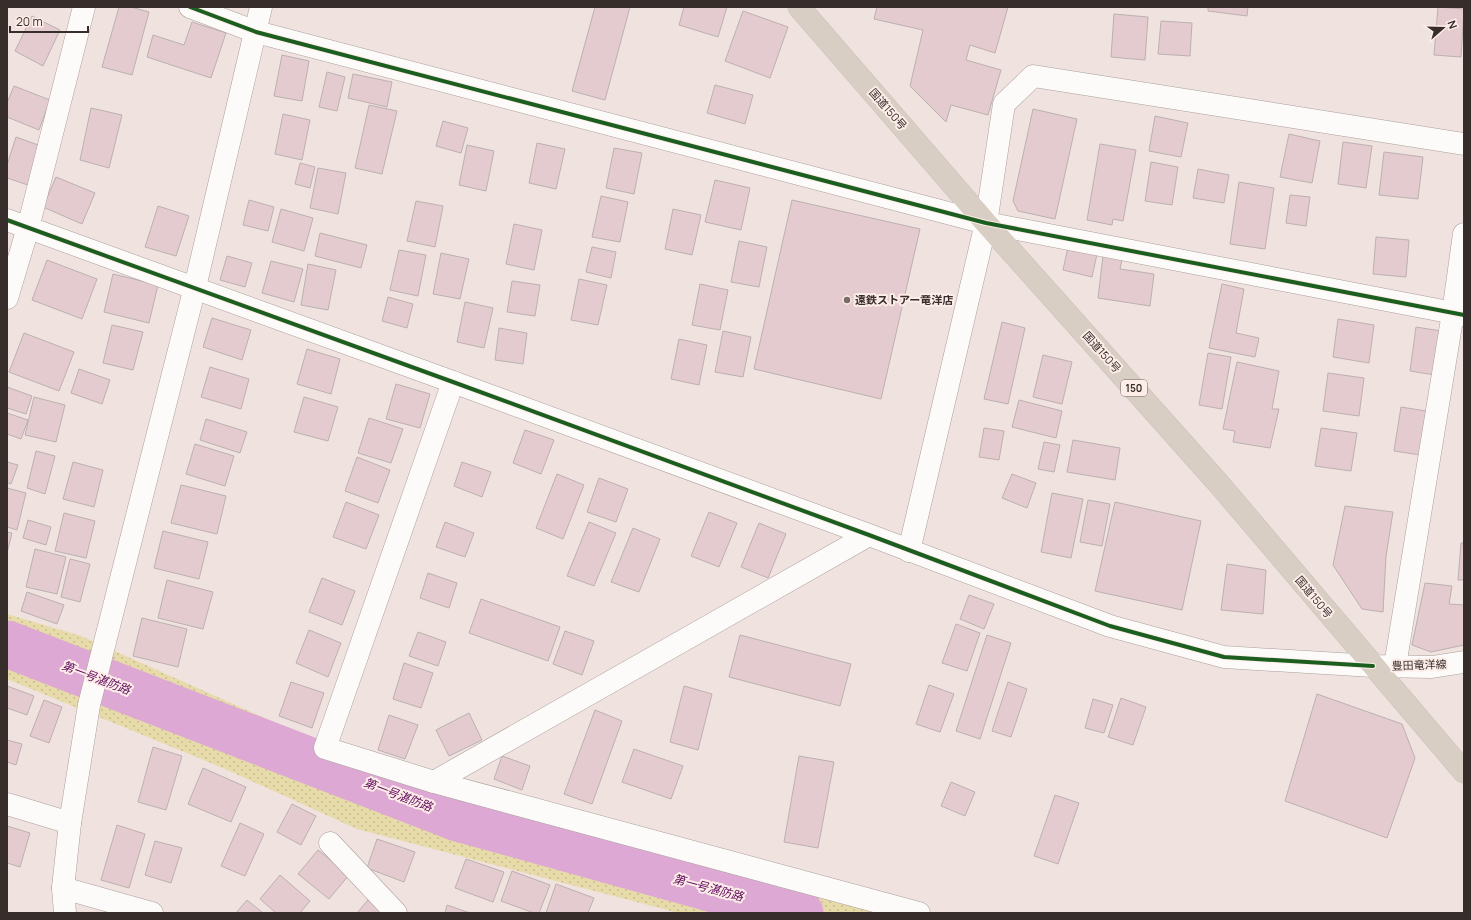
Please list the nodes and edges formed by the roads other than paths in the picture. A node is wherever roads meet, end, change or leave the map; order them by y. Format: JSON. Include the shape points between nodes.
{"nodes":[{"id":1,"x":84,"y":7,"type":"edge"},
{"id":2,"x":190,"y":7,"type":"edge"},
{"id":3,"x":261,"y":7,"type":"edge"},
{"id":4,"x":799,"y":7,"type":"edge"},
{"id":5,"x":256,"y":32,"type":"junction"},
{"id":6,"x":1464,"y":144,"type":"edge"},
{"id":7,"x":7,"y":220,"type":"edge"},
{"id":8,"x":986,"y":223,"type":"junction"},
{"id":9,"x":28,"y":228,"type":"junction"},
{"id":10,"x":1464,"y":234,"type":"edge"},
{"id":11,"x":195,"y":288,"type":"junction"},
{"id":12,"x":7,"y":298,"type":"edge"},
{"id":13,"x":1458,"y":314,"type":"edge"},
{"id":14,"x":453,"y":382,"type":"junction"},
{"id":15,"x":869,"y":536,"type":"junction"},
{"id":16,"x":909,"y":551,"type":"junction"},
{"id":17,"x":1464,"y":662,"type":"edge"},
{"id":18,"x":1373,"y":666,"type":"junction"},
{"id":19,"x":1395,"y":666,"type":"junction"},
{"id":20,"x":1464,"y":772,"type":"edge"},
{"id":21,"x":434,"y":782,"type":"junction"},
{"id":22,"x":7,"y":804,"type":"edge"},
{"id":23,"x":70,"y":822,"type":"junction"},
{"id":24,"x":330,"y":843,"type":"dead end"},
{"id":25,"x":62,"y":888,"type":"junction"},
{"id":26,"x":65,"y":913,"type":"edge"},
{"id":27,"x":152,"y":913,"type":"edge"},
{"id":28,"x":396,"y":913,"type":"edge"},
{"id":29,"x":920,"y":913,"type":"edge"}],
"edges":[{"from":1,"to":9,"type":"street"},
{"from":2,"to":5,"type":"street"},
{"from":3,"to":5,"type":"street"},
{"from":4,"to":8,"type":"highway","name":"国道150号","number":"150"},
{"from":5,"to":8,"type":"street"},
{"from":5,"to":11,"type":"street"},
{"from":6,"to":8,"type":"street","via":[[1033,76],[1004,104]]},
{"from":7,"to":9,"type":"street","name":"豊田竜洋線"},
{"from":8,"to":13,"type":"street"},
{"from":8,"to":16,"type":"street"},
{"from":8,"to":18,"type":"highway","name":"国道150号","number":"150","via":[[1220,484]]},
{"from":9,"to":11,"type":"street","name":"豊田竜洋線"},
{"from":9,"to":12,"type":"street"},
{"from":10,"to":13,"type":"street"},
{"from":11,"to":14,"type":"street","name":"豊田竜洋線"},
{"from":11,"to":23,"type":"street","via":[[100,657],[89,705]]},
{"from":13,"to":19,"type":"street"},
{"from":14,"to":15,"type":"street","name":"豊田竜洋線"},
{"from":14,"to":21,"type":"street","via":[[325,748]]},
{"from":15,"to":16,"type":"street","name":"豊田竜洋線"},
{"from":15,"to":21,"type":"street"},
{"from":16,"to":18,"type":"street","name":"豊田竜洋線","via":[[1110,626],[1224,657]]},
{"from":17,"to":19,"type":"street","name":"豊田竜洋線","via":[[1432,667]]},
{"from":18,"to":19,"type":"street","name":"豊田竜洋線"},
{"from":18,"to":20,"type":"highway","name":"国道150号","number":"150"},
{"from":21,"to":29,"type":"street"},
{"from":22,"to":23,"type":"street"},
{"from":23,"to":25,"type":"street"},
{"from":24,"to":28,"type":"street"},
{"from":25,"to":26,"type":"street"},
{"from":25,"to":27,"type":"street"}]}
